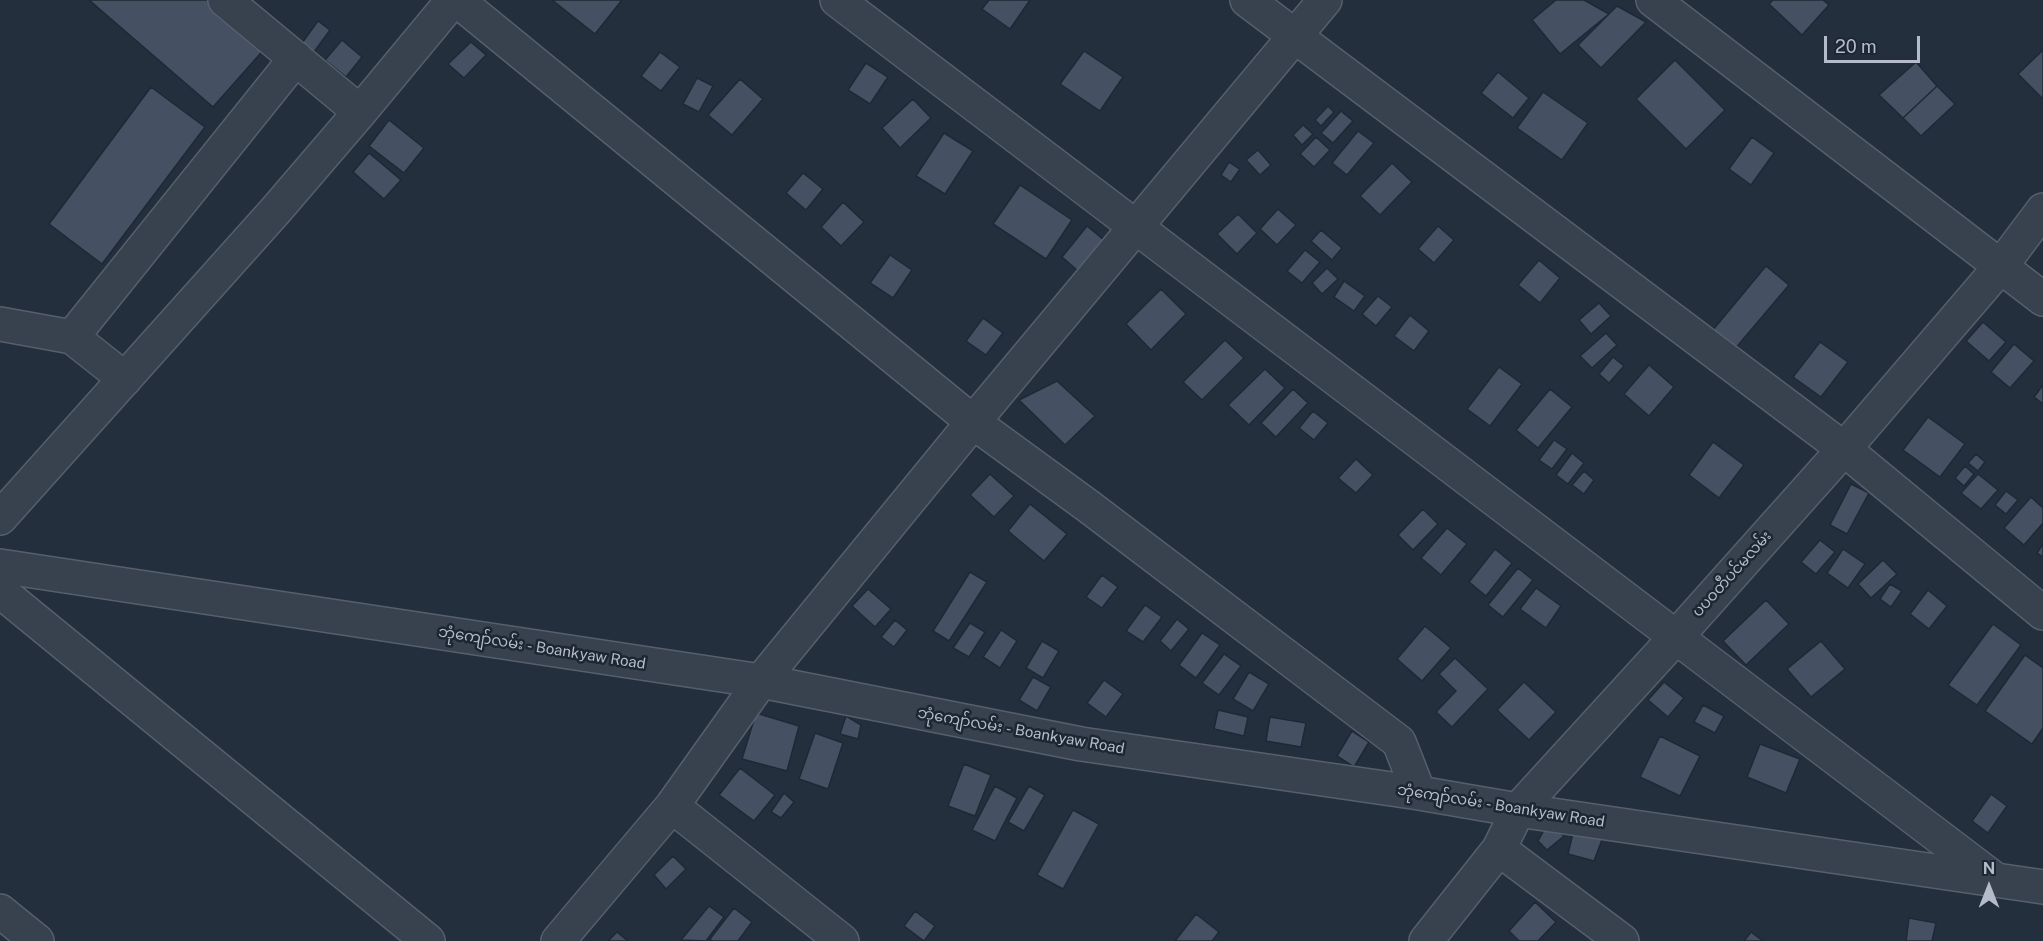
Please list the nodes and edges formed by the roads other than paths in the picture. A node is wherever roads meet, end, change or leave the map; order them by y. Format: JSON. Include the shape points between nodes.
{"nodes":[{"id":1,"x":225,"y":0,"type":"edge"},
{"id":2,"x":455,"y":0,"type":"edge"},
{"id":3,"x":837,"y":0,"type":"edge"},
{"id":4,"x":1246,"y":0,"type":"edge"},
{"id":5,"x":1325,"y":0,"type":"edge"},
{"id":6,"x":1653,"y":0,"type":"edge"},
{"id":7,"x":1293,"y":37,"type":"junction"},
{"id":8,"x":296,"y":58,"type":"junction"},
{"id":9,"x":360,"y":112,"type":"junction"},
{"id":10,"x":2043,"y":210,"type":"edge"},
{"id":11,"x":1135,"y":228,"type":"junction"},
{"id":12,"x":2001,"y":266,"type":"junction"},
{"id":13,"x":2043,"y":299,"type":"edge"},
{"id":14,"x":0,"y":324,"type":"edge"},
{"id":15,"x":72,"y":337,"type":"junction"},
{"id":16,"x":125,"y":379,"type":"junction"},
{"id":17,"x":973,"y":423,"type":"junction"},
{"id":18,"x":1844,"y":449,"type":"junction"},
{"id":19,"x":0,"y":518,"type":"edge"},
{"id":20,"x":0,"y":566,"type":"edge"},
{"id":21,"x":0,"y":591,"type":"edge"},
{"id":22,"x":2043,"y":613,"type":"edge"},
{"id":23,"x":1677,"y":636,"type":"junction"},
{"id":24,"x":761,"y":681,"type":"junction"},
{"id":25,"x":1419,"y":793,"type":"junction"},
{"id":26,"x":672,"y":806,"type":"junction"},
{"id":27,"x":1518,"y":810,"type":"junction"},
{"id":28,"x":1499,"y":849,"type":"junction"},
{"id":29,"x":1995,"y":879,"type":"junction"},
{"id":30,"x":2043,"y":888,"type":"edge"},
{"id":31,"x":0,"y":911,"type":"edge"},
{"id":32,"x":37,"y":941,"type":"edge"},
{"id":33,"x":428,"y":941,"type":"edge"},
{"id":34,"x":558,"y":941,"type":"edge"},
{"id":35,"x":842,"y":941,"type":"edge"},
{"id":36,"x":1426,"y":941,"type":"edge"},
{"id":37,"x":1622,"y":941,"type":"edge"}],
"edges":[{"from":1,"to":8,"type":"street"},
{"from":2,"to":9,"type":"street"},
{"from":2,"to":17,"type":"street"},
{"from":3,"to":11,"type":"street"},
{"from":4,"to":7,"type":"street"},
{"from":5,"to":7,"type":"street"},
{"from":6,"to":12,"type":"street"},
{"from":7,"to":11,"type":"street"},
{"from":7,"to":18,"type":"street"},
{"from":8,"to":9,"type":"street"},
{"from":8,"to":15,"type":"street"},
{"from":9,"to":16,"type":"street"},
{"from":10,"to":12,"type":"street","name":"ပပဝတီပင်မလမ်း"},
{"from":11,"to":17,"type":"street"},
{"from":11,"to":23,"type":"street"},
{"from":12,"to":13,"type":"street"},
{"from":12,"to":18,"type":"street","name":"ပပဝတီပင်မလမ်း"},
{"from":14,"to":15,"type":"street"},
{"from":15,"to":16,"type":"street"},
{"from":16,"to":19,"type":"street"},
{"from":17,"to":24,"type":"street"},
{"from":17,"to":25,"type":"street","via":[[1399,742]]},
{"from":18,"to":22,"type":"street"},
{"from":18,"to":23,"type":"street","name":"ပပဝတီပင်မလမ်း"},
{"from":20,"to":24,"type":"street","name":"ဘုံကျော်လမ်း - Boankyaw Road"},
{"from":21,"to":33,"type":"street"},
{"from":23,"to":27,"type":"street","name":"ပပဝတီပင်မလမ်း"},
{"from":23,"to":29,"type":"street"},
{"from":24,"to":25,"type":"street","name":"ဘုံကျော်လမ်း - Boankyaw Road","via":[[1081,744]]},
{"from":24,"to":26,"type":"street"},
{"from":25,"to":27,"type":"street","name":"ဘုံကျော်လမ်း - Boankyaw Road"},
{"from":26,"to":34,"type":"street"},
{"from":26,"to":35,"type":"street"},
{"from":27,"to":28,"type":"street","name":"ပပဝတီပင်မလမ်း"},
{"from":27,"to":29,"type":"street","name":"ဘုံကျော်လမ်း - Boankyaw Road"},
{"from":28,"to":36,"type":"street","name":"ပပဝတီပင်မလမ်း"},
{"from":28,"to":37,"type":"street"},
{"from":29,"to":30,"type":"street","name":"ဘုံကျော်လမ်း - Boankyaw Road"},
{"from":31,"to":32,"type":"street"}]}
